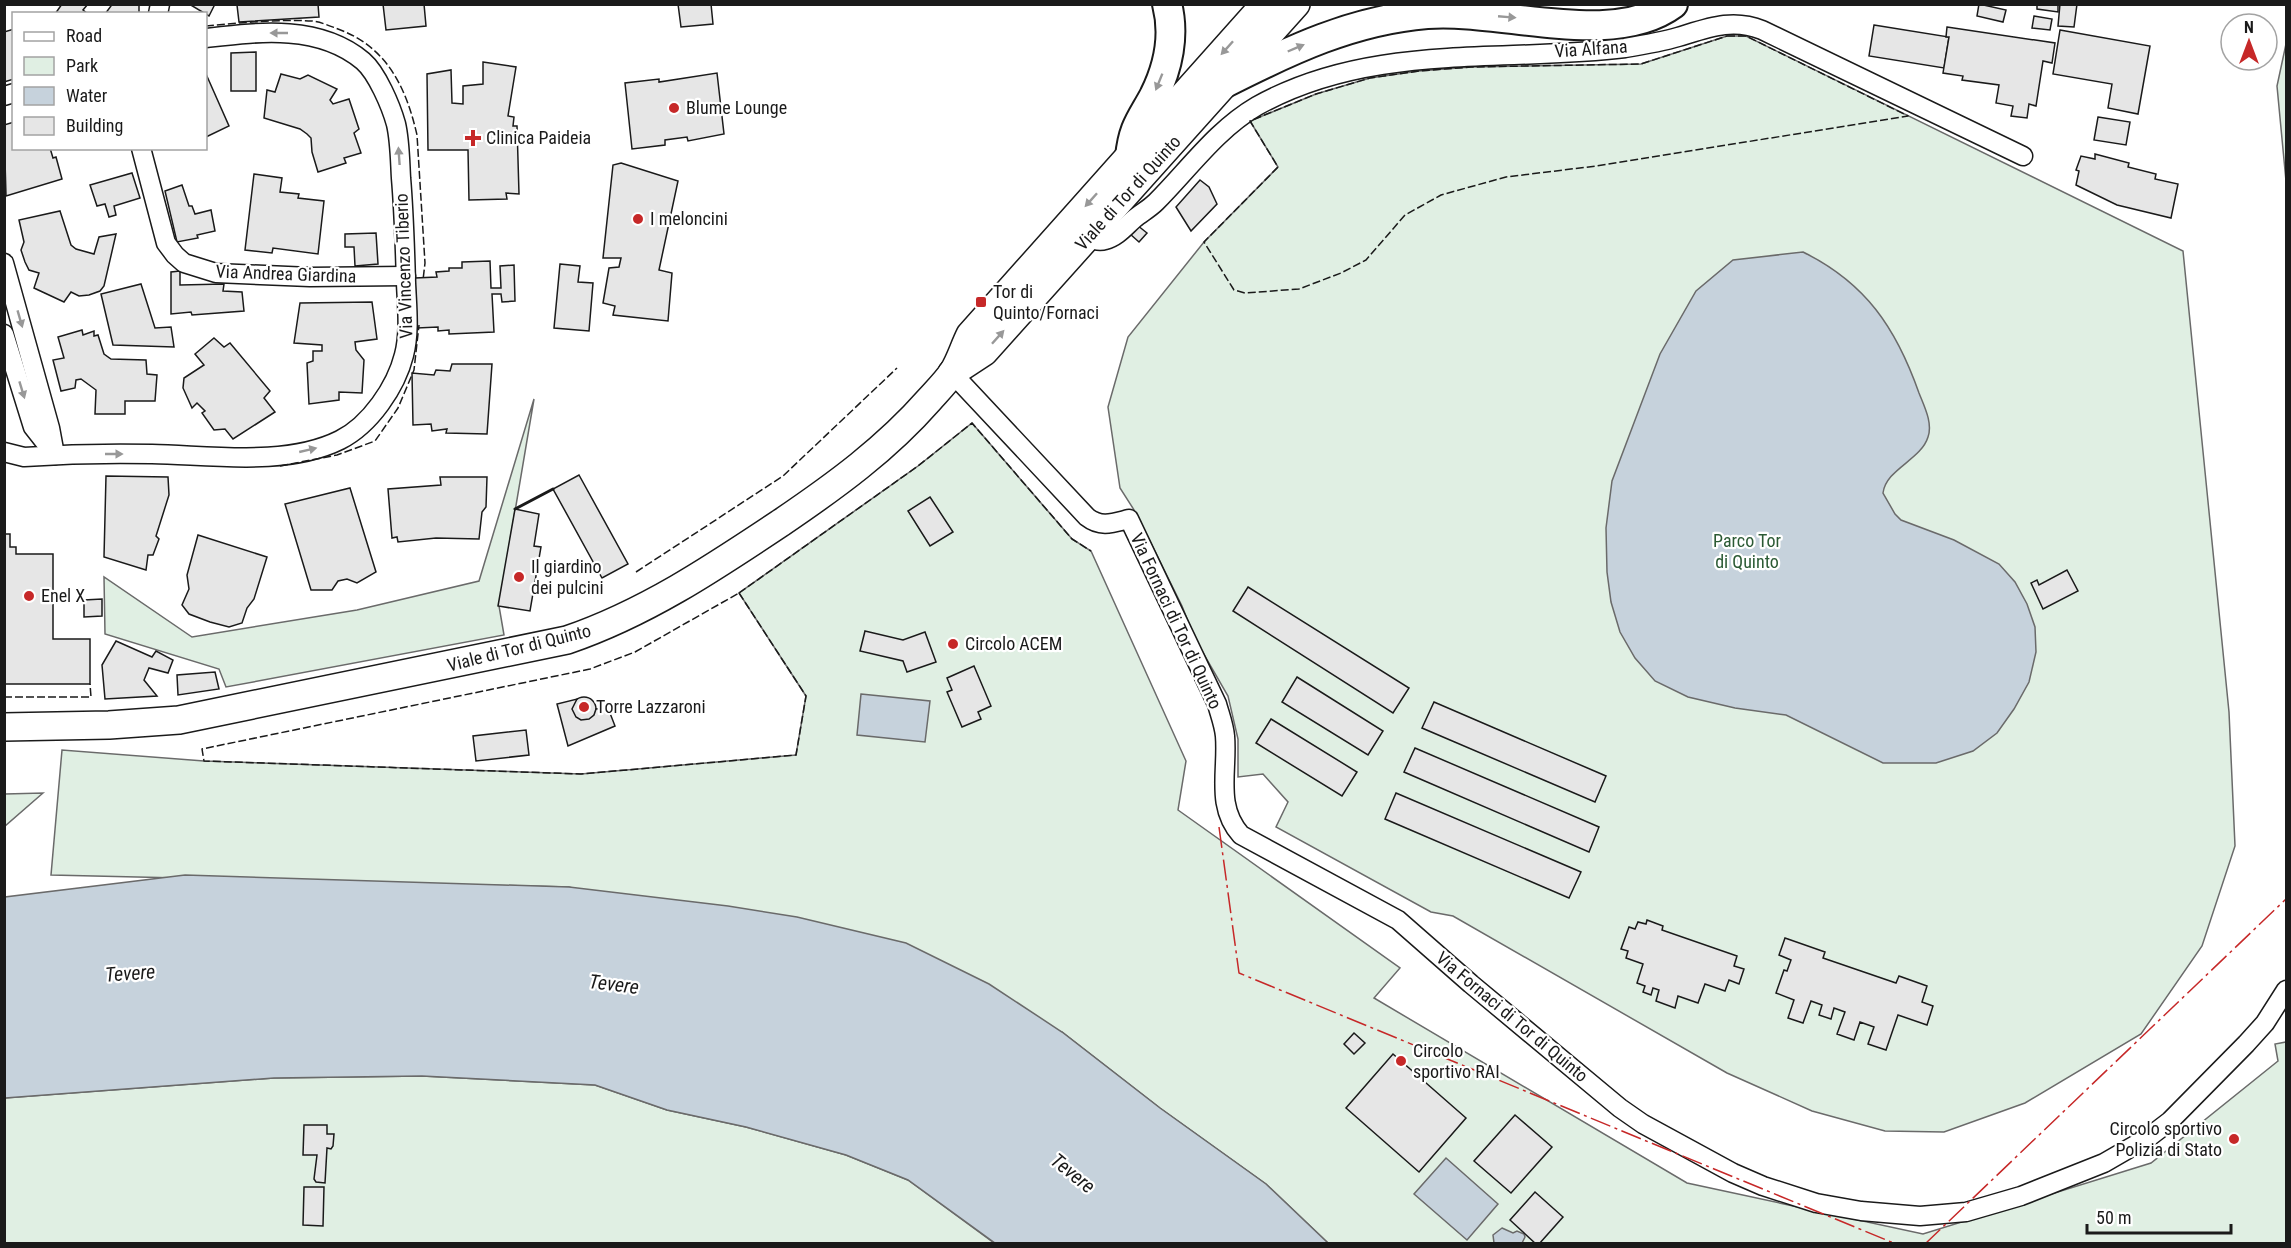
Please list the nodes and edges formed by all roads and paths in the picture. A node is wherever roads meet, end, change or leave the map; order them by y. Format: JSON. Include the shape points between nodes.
{"nodes":[{"id":1,"x":1167,"y":4,"type":"edge"},
{"id":2,"x":1266,"y":4,"type":"edge"},
{"id":3,"x":1296,"y":4,"type":"edge"},
{"id":4,"x":1673,"y":4,"type":"edge"},
{"id":5,"x":207,"y":38,"type":"edge"},
{"id":6,"x":1225,"y":83,"type":"junction"},
{"id":7,"x":142,"y":150,"type":"edge"},
{"id":8,"x":1130,"y":156,"type":"junction"},
{"id":9,"x":2023,"y":156,"type":"dead end"},
{"id":10,"x":1131,"y":189,"type":"junction"},
{"id":11,"x":1167,"y":190,"type":"junction"},
{"id":12,"x":1088,"y":238,"type":"junction"},
{"id":13,"x":4,"y":263,"type":"edge"},
{"id":14,"x":406,"y":276,"type":"junction"},
{"id":15,"x":4,"y":334,"type":"edge"},
{"id":16,"x":952,"y":373,"type":"junction"},
{"id":17,"x":4,"y":453,"type":"edge"},
{"id":18,"x":55,"y":455,"type":"junction"},
{"id":19,"x":4,"y":727,"type":"edge"},
{"id":20,"x":2286,"y":990,"type":"edge"}],
"edges":[{"from":1,"to":8,"type":"highway","one_way":true,"via":[[1172,34],[1166,67],[1135,128]]},
{"from":2,"to":8,"type":"main road","name":"Viale di Tor di Quinto","one_way":true},
{"from":3,"to":6,"type":"main road","name":"Viale di Tor di Quinto"},
{"from":6,"to":4,"type":"highway","one_way":true,"via":[[1310,42],[1408,16],[1465,13],[1600,26],[1653,17]]},
{"from":14,"to":5,"type":"street","name":"Via Vincenzo Tiberio","one_way":true,"via":[[398,132],[371,69],[344,48],[303,34]]},
{"from":6,"to":10,"type":"main road","name":"Viale di Tor di Quinto"},
{"from":7,"to":14,"type":"street","name":"Via Andrea Giardina","via":[[166,243],[184,263],[216,273]]},
{"from":8,"to":16,"type":"main road","name":"Viale di Tor di Quinto","one_way":true,"via":[[970,335]]},
{"from":9,"to":11,"type":"street","name":"Via Alfana","via":[[1762,30],[1734,23],[1623,48],[1424,60],[1329,76],[1277,96],[1236,120]]},
{"from":10,"to":11,"type":"street","via":[[1145,194]]},
{"from":10,"to":12,"type":"main road","name":"Viale di Tor di Quinto"},
{"from":11,"to":12,"type":"street","name":"Via Alfana","via":[[1114,236],[1103,241]]},
{"from":16,"to":12,"type":"main road","name":"Viale di Tor di Quinto","one_way":true,"via":[[984,352]]},
{"from":13,"to":18,"type":"street","one_way":true,"via":[[51,428]]},
{"from":18,"to":14,"type":"street","name":"Via Vincenzo Tiberio","one_way":true,"via":[[268,456],[310,450],[342,439],[374,410],[400,368],[408,328]]},
{"from":15,"to":18,"type":"street","one_way":true,"via":[[33,427]]},
{"from":16,"to":19,"type":"main road","name":"Viale di Tor di Quinto","via":[[911,421],[877,452],[806,506],[661,599],[589,632],[500,655],[179,720]]},
{"from":16,"to":20,"type":"street","name":"Via Fornaci di Tor di Quinto","via":[[1087,517],[1097,524],[1129,519],[1217,704],[1224,724],[1225,805],[1241,835],[1398,920],[1620,1108],[1666,1138],[1733,1173],[1816,1203],[1884,1214],[1952,1215],[1979,1210],[2103,1163],[2141,1142],[2212,1080],[2265,1023]]},
{"from":17,"to":18,"type":"street","name":"Via Vincenzo Tiberio"}]}
